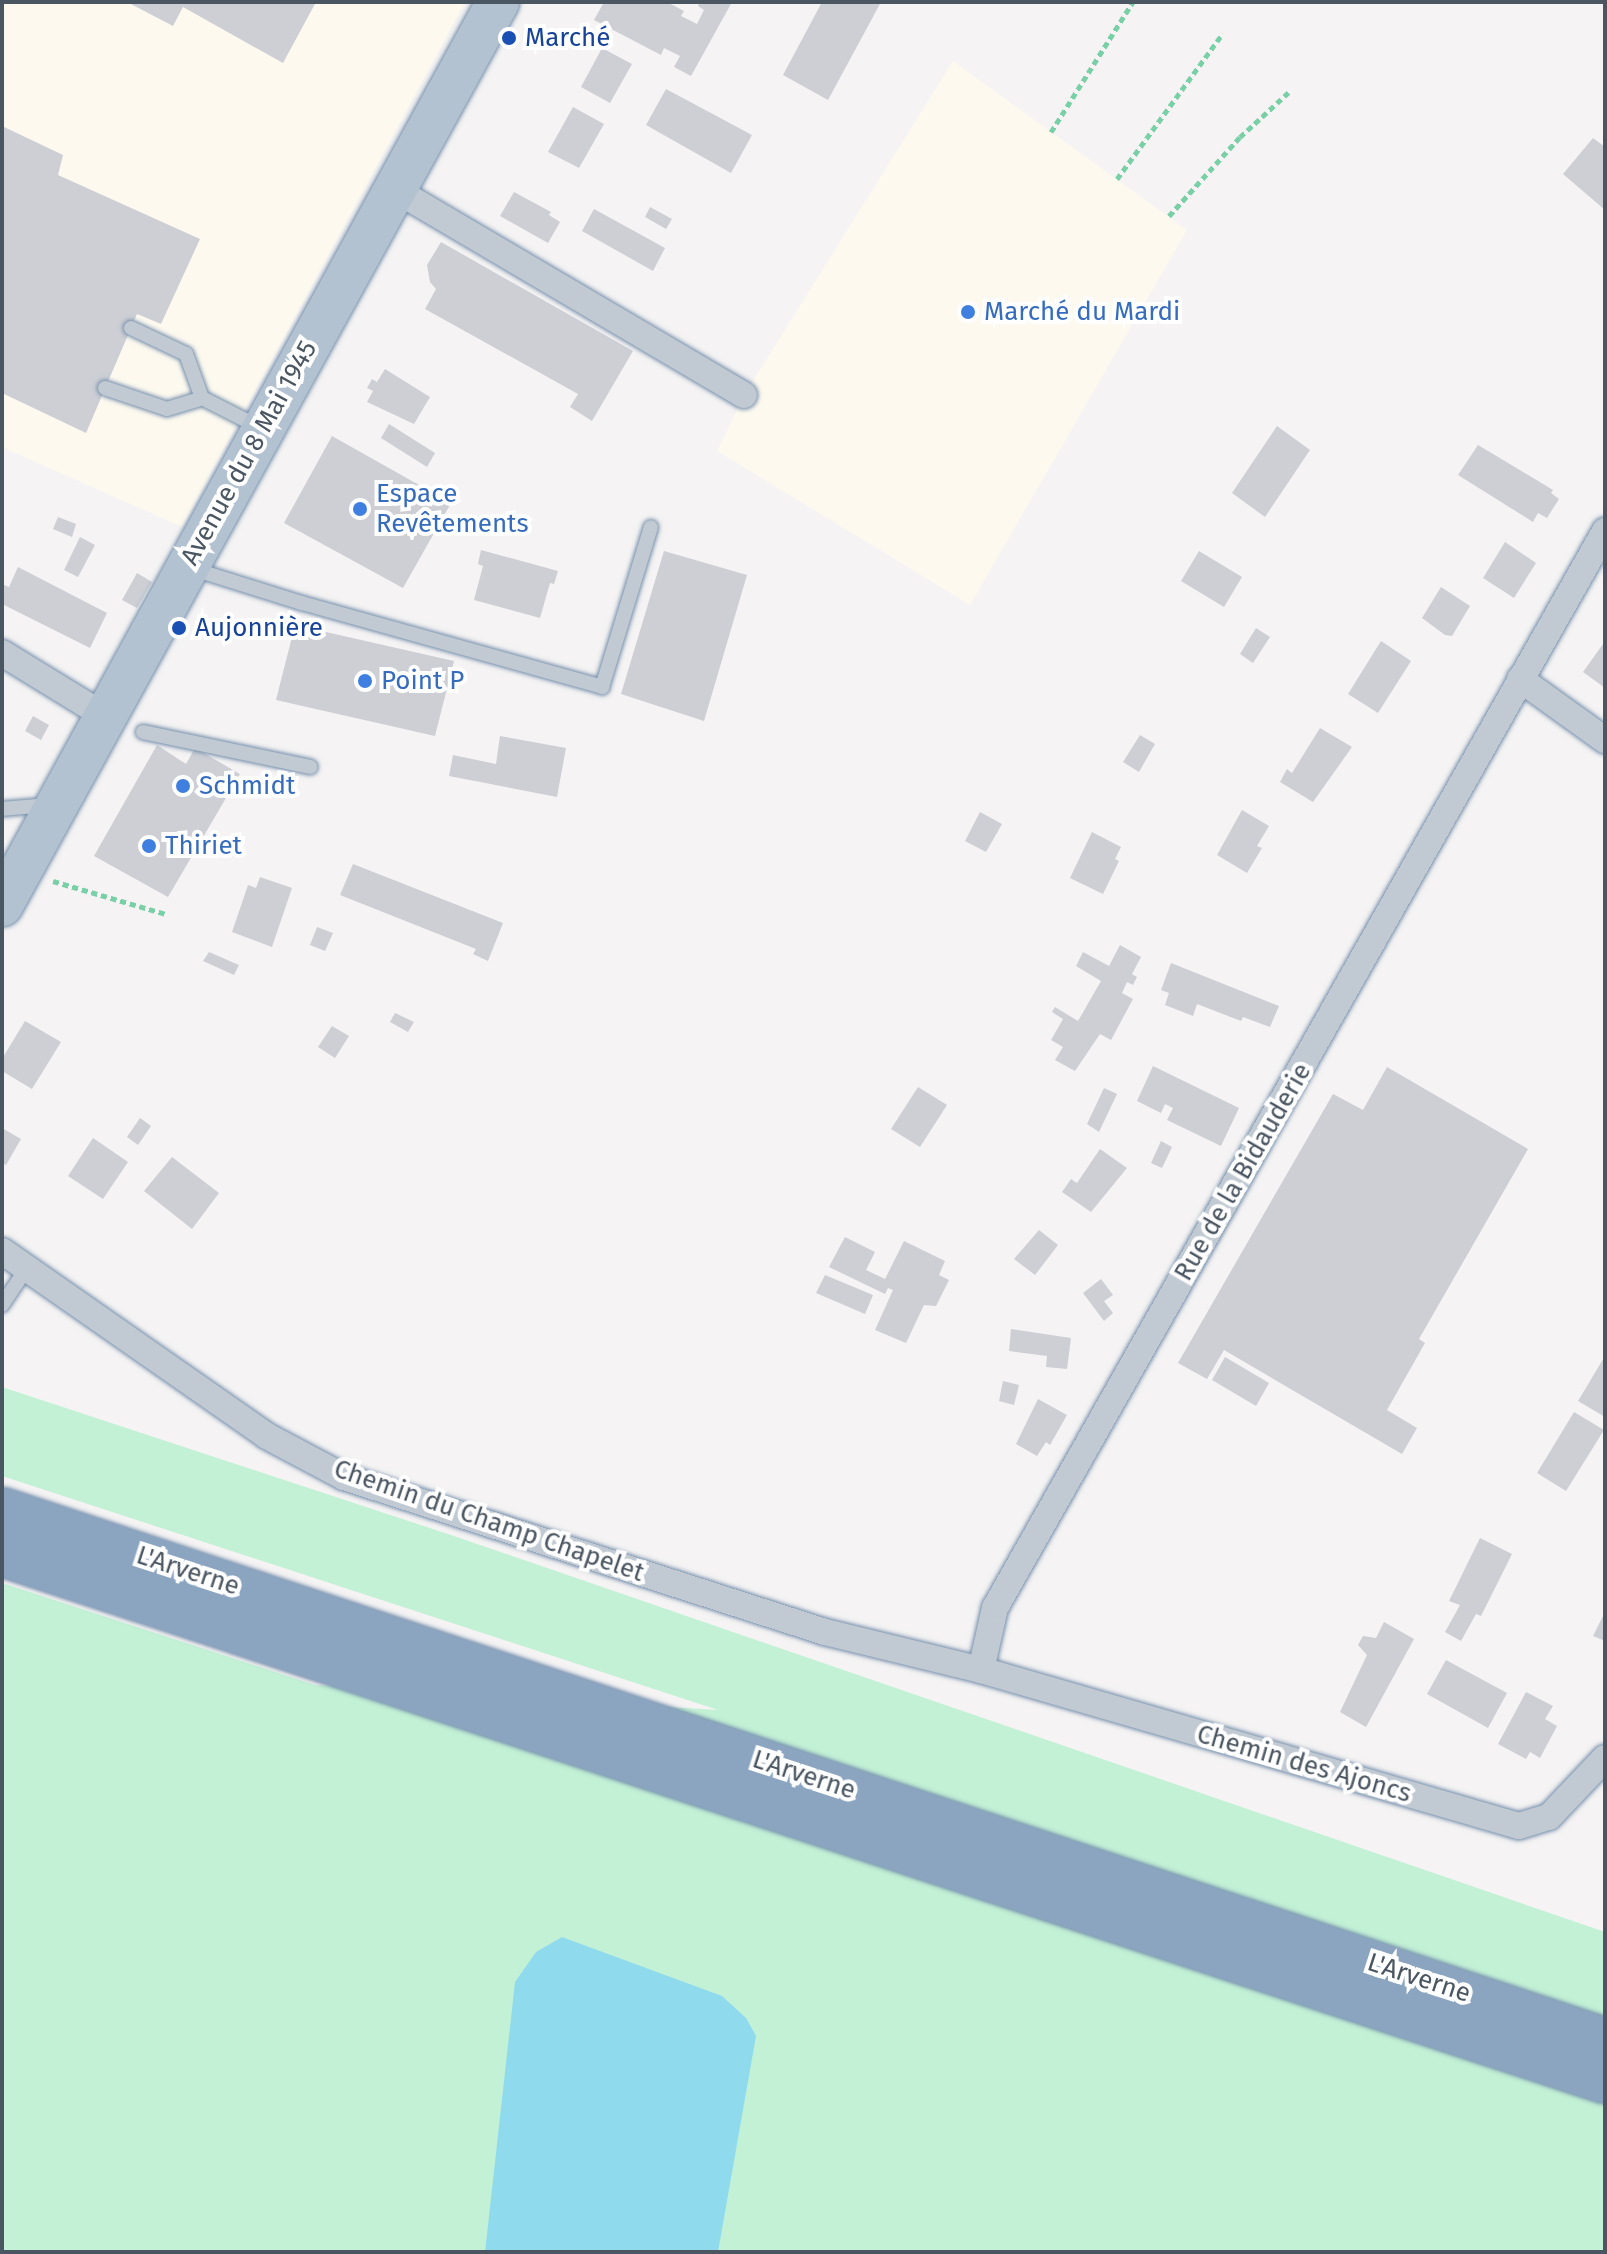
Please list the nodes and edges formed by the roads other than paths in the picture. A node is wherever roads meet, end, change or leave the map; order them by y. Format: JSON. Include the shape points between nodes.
{"nodes":[{"id":1,"x":498,"y":2,"type":"edge"},
{"id":2,"x":394,"y":189,"type":"junction"},
{"id":3,"x":131,"y":328,"type":"dead end"},
{"id":4,"x":105,"y":388,"type":"dead end"},
{"id":5,"x":744,"y":395,"type":"dead end"},
{"id":6,"x":202,"y":398,"type":"junction"},
{"id":7,"x":263,"y":429,"type":"junction"},
{"id":8,"x":651,"y":527,"type":"dead end"},
{"id":9,"x":1605,"y":531,"type":"edge"},
{"id":10,"x":186,"y":567,"type":"junction"},
{"id":11,"x":2,"y":653,"type":"edge"},
{"id":12,"x":1520,"y":679,"type":"junction"},
{"id":13,"x":105,"y":716,"type":"junction"},
{"id":14,"x":143,"y":732,"type":"dead end"},
{"id":15,"x":1605,"y":740,"type":"edge"},
{"id":16,"x":310,"y":767,"type":"dead end"},
{"id":17,"x":57,"y":805,"type":"junction"},
{"id":18,"x":2,"y":809,"type":"edge"},
{"id":19,"x":12,"y":888,"type":"edge"},
{"id":20,"x":2,"y":1251,"type":"edge"},
{"id":21,"x":27,"y":1268,"type":"junction"},
{"id":22,"x":2,"y":1305,"type":"edge"},
{"id":23,"x":2,"y":1510,"type":"edge"},
{"id":24,"x":2,"y":1554,"type":"edge"},
{"id":25,"x":981,"y":1670,"type":"junction"},
{"id":26,"x":1605,"y":1758,"type":"edge"},
{"id":27,"x":1605,"y":2040,"type":"edge"},
{"id":28,"x":1605,"y":2081,"type":"edge"}],
"edges":[{"from":1,"to":2,"type":"main road","name":"Avenue du 8 Mai 1945"},
{"from":2,"to":5,"type":"street"},
{"from":2,"to":7,"type":"main road","name":"Avenue du 8 Mai 1945"},
{"from":3,"to":6,"type":"lane","via":[[186,354]]},
{"from":4,"to":6,"type":"lane","via":[[167,409]]},
{"from":6,"to":7,"type":"lane"},
{"from":7,"to":10,"type":"main road","name":"Avenue du 8 Mai 1945"},
{"from":8,"to":10,"type":"lane","via":[[602,687]]},
{"from":9,"to":12,"type":"street","name":"Rue de la Bidauderie"},
{"from":10,"to":13,"type":"main road","name":"Avenue du 8 Mai 1945"},
{"from":11,"to":13,"type":"street"},
{"from":12,"to":15,"type":"street"},
{"from":12,"to":25,"type":"street","name":"Rue de la Bidauderie","via":[[995,1608]]},
{"from":13,"to":17,"type":"main road","name":"Avenue du 8 Mai 1945"},
{"from":14,"to":16,"type":"lane"},
{"from":17,"to":18,"type":"lane"},
{"from":17,"to":19,"type":"main road","name":"Avenue du 8 Mai 1945"},
{"from":20,"to":21,"type":"street","name":"Chemin du Champ Chapelet"},
{"from":21,"to":22,"type":"lane"},
{"from":21,"to":25,"type":"street","name":"Chemin du Champ Chapelet","via":[[267,1436],[344,1477],[825,1632]]},
{"from":23,"to":27,"type":"highway","name":"L'Arverne"},
{"from":24,"to":28,"type":"highway","name":"L'Arverne"},
{"from":25,"to":26,"type":"street","name":"Chemin des Ajoncs","via":[[1519,1826],[1549,1817]]}]}
